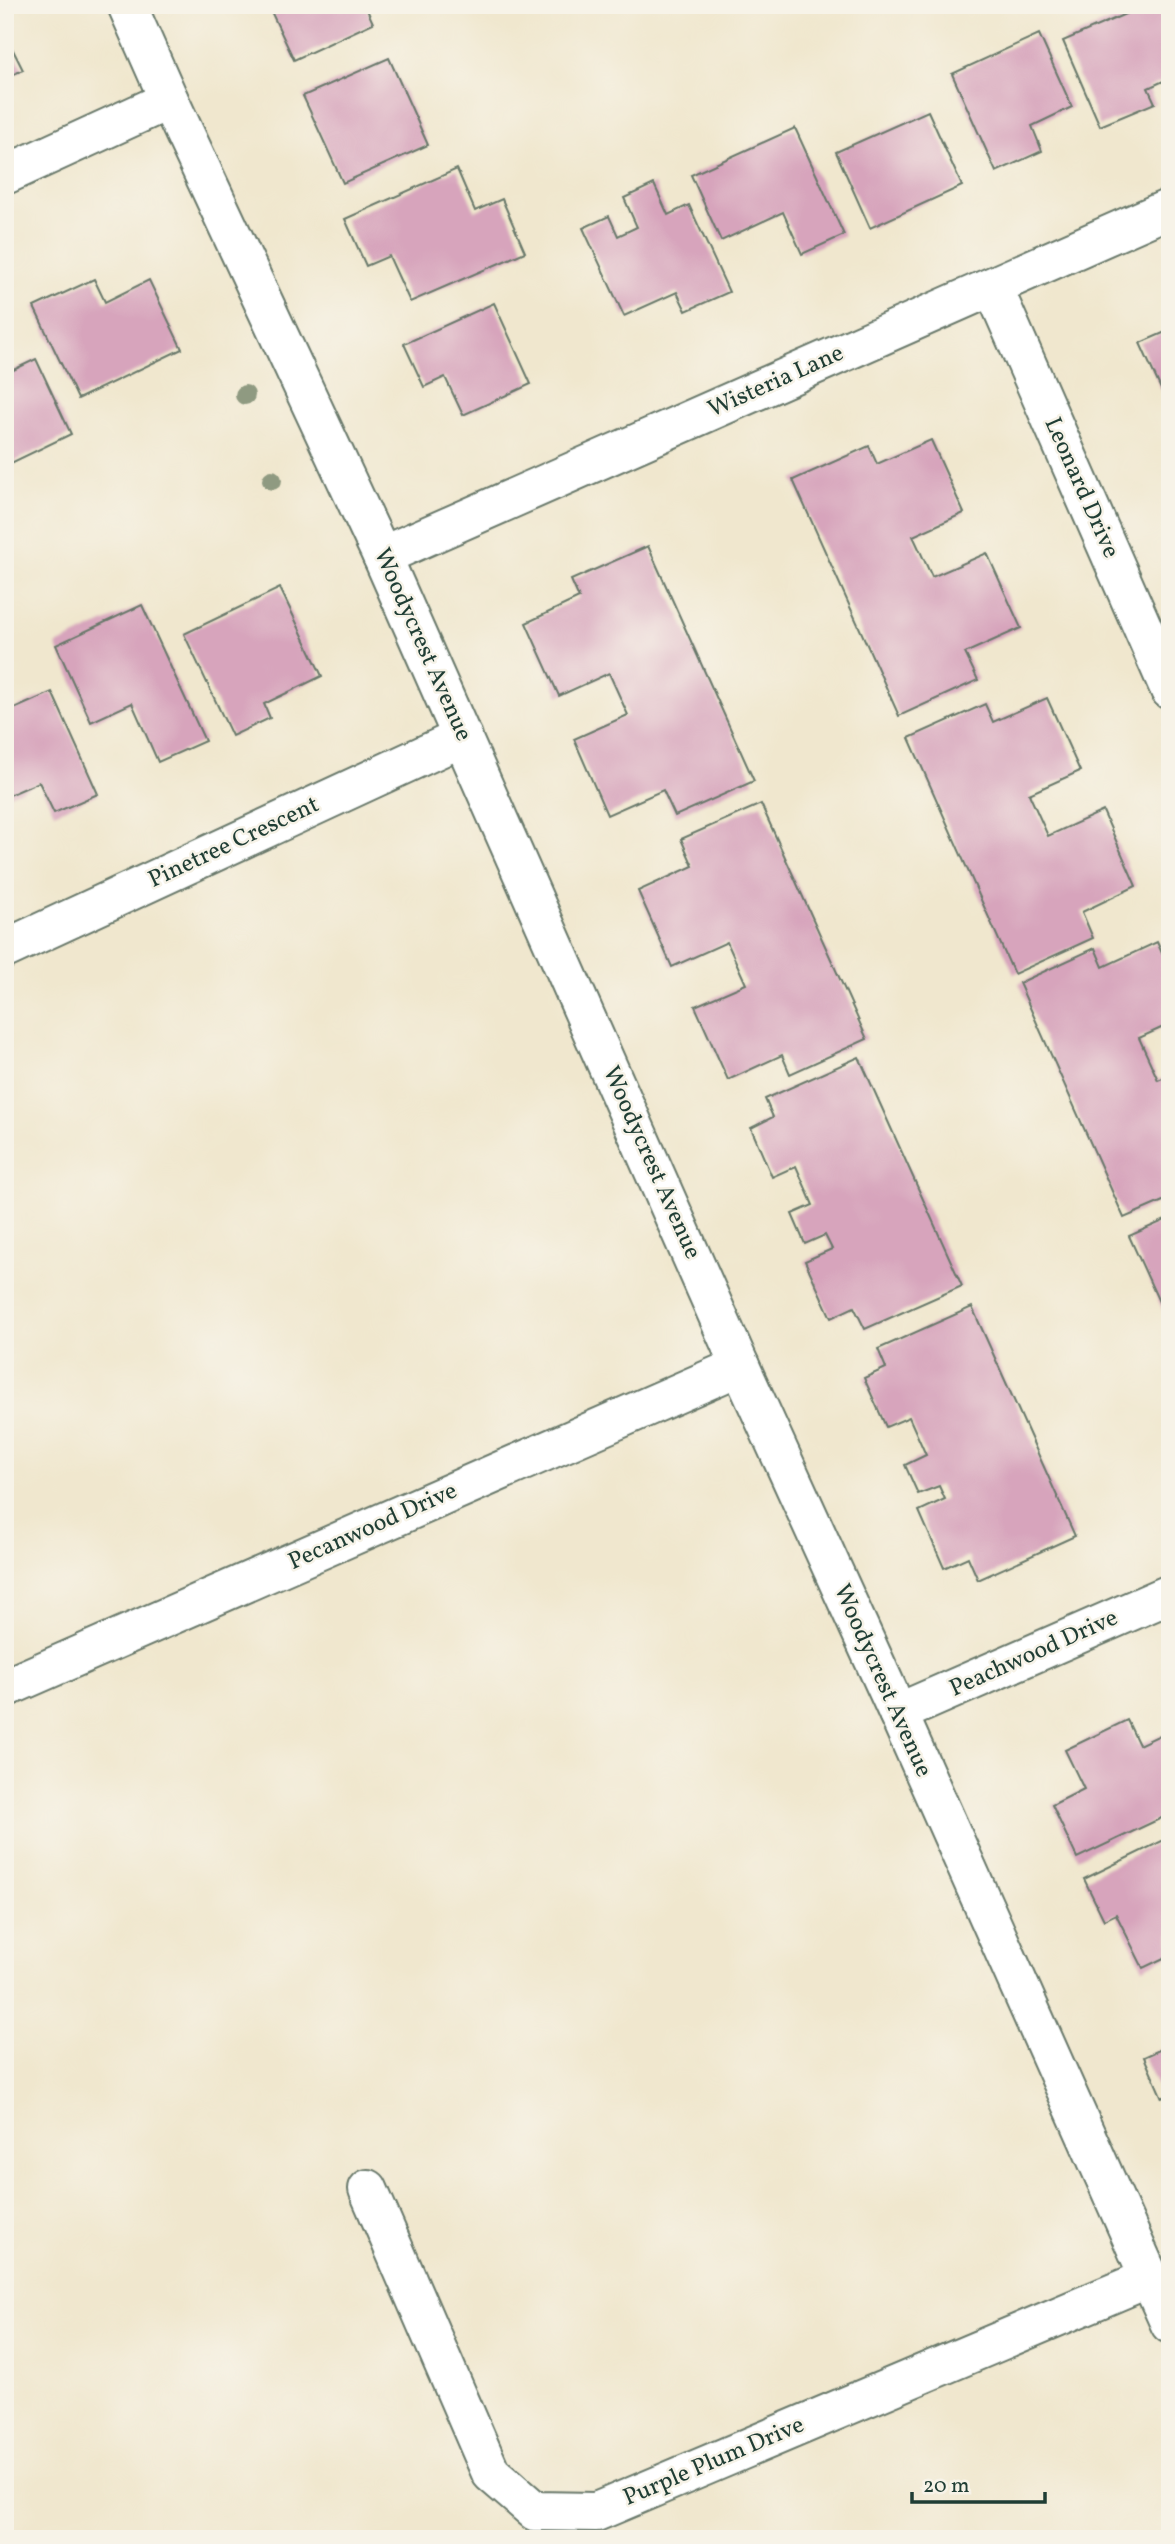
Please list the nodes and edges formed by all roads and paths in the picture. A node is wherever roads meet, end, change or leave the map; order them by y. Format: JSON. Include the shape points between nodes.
{"nodes":[{"id":1,"x":127,"y":5,"type":"edge"},
{"id":2,"x":169,"y":100,"type":"junction"},
{"id":3,"x":5,"y":175,"type":"edge"},
{"id":4,"x":1170,"y":208,"type":"edge"},
{"id":5,"x":993,"y":287,"type":"junction"},
{"id":6,"x":382,"y":556,"type":"junction"},
{"id":7,"x":1170,"y":690,"type":"edge"},
{"id":8,"x":463,"y":737,"type":"junction"},
{"id":9,"x":5,"y":949,"type":"edge"},
{"id":10,"x":740,"y":1366,"type":"junction"},
{"id":11,"x":1170,"y":1594,"type":"edge"},
{"id":12,"x":5,"y":1688,"type":"edge"},
{"id":13,"x":898,"y":1713,"type":"junction"},
{"id":14,"x":368,"y":2189,"type":"dead end"},
{"id":15,"x":1149,"y":2278,"type":"junction"},
{"id":16,"x":1170,"y":2324,"type":"edge"}],
"edges":[{"from":1,"to":2,"type":"street","name":"Woodycrest Avenue"},
{"from":2,"to":3,"type":"street"},
{"from":2,"to":6,"type":"street","name":"Woodycrest Avenue"},
{"from":4,"to":5,"type":"street","name":"Wisteria Lane"},
{"from":5,"to":6,"type":"street","name":"Wisteria Lane"},
{"from":5,"to":7,"type":"street","name":"Leonard Drive"},
{"from":6,"to":8,"type":"street","name":"Woodycrest Avenue"},
{"from":8,"to":9,"type":"street","name":"Pinetree Crescent"},
{"from":8,"to":10,"type":"street","name":"Woodycrest Avenue"},
{"from":10,"to":12,"type":"street","name":"Pecanwood Drive"},
{"from":10,"to":13,"type":"street","name":"Woodycrest Avenue"},
{"from":11,"to":13,"type":"street","name":"Peachwood Drive"},
{"from":13,"to":15,"type":"street","name":"Woodycrest Avenue"},
{"from":14,"to":15,"type":"street","name":"Purple Plum Drive","via":[[491,2473],[535,2511],[596,2512]]},
{"from":15,"to":16,"type":"street","name":"Woodycrest Avenue"}]}
